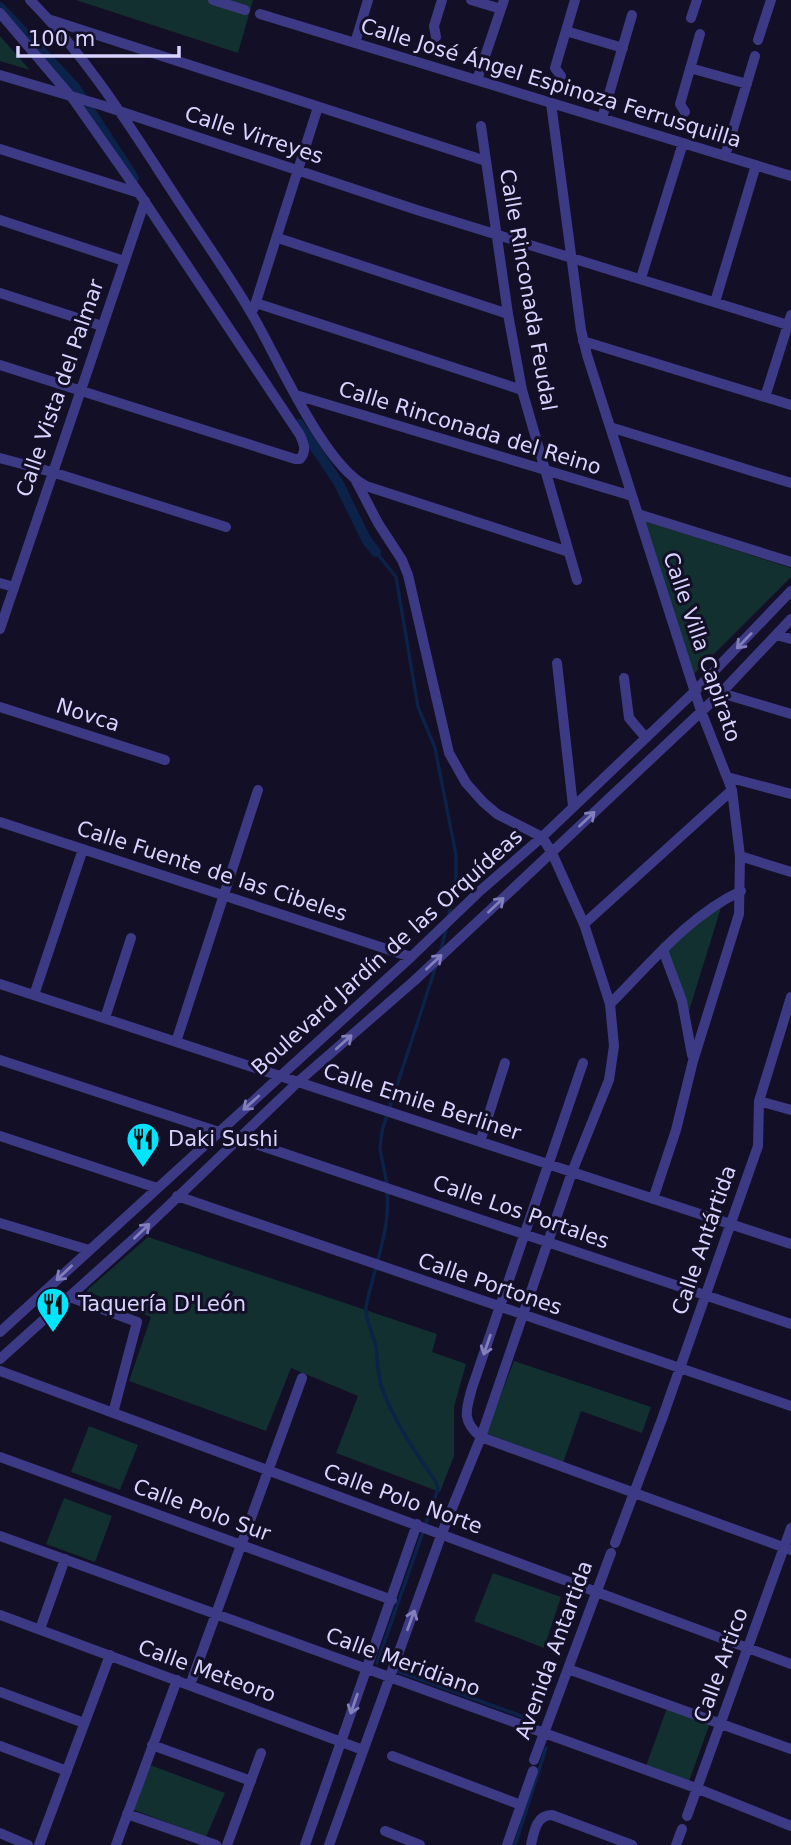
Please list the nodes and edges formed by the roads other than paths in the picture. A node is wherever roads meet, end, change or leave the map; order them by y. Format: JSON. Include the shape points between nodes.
{"nodes":[{"id":1,"x":30,"y":0,"type":"edge"},
{"id":2,"x":213,"y":0,"type":"edge"},
{"id":3,"x":368,"y":0,"type":"edge"},
{"id":4,"x":442,"y":0,"type":"edge"},
{"id":5,"x":471,"y":0,"type":"edge"},
{"id":6,"x":575,"y":0,"type":"edge"},
{"id":7,"x":697,"y":0,"type":"edge"},
{"id":8,"x":771,"y":0,"type":"edge"},
{"id":9,"x":503,"y":5,"type":"edge"},
{"id":10,"x":245,"y":10,"type":"dead end"},
{"id":11,"x":0,"y":13,"type":"edge"},
{"id":12,"x":260,"y":14,"type":"dead end"},
{"id":13,"x":632,"y":15,"type":"dead end"},
{"id":14,"x":691,"y":18,"type":"dead end"},
{"id":15,"x":51,"y":20,"type":"junction"},
{"id":16,"x":566,"y":32,"type":"junction"},
{"id":17,"x":700,"y":34,"type":"dead end"},
{"id":18,"x":436,"y":37,"type":"dead end"},
{"id":19,"x":758,"y":40,"type":"dead end"},
{"id":20,"x":355,"y":43,"type":"junction"},
{"id":21,"x":623,"y":48,"type":"junction"},
{"id":22,"x":755,"y":55,"type":"dead end"},
{"id":23,"x":690,"y":68,"type":"junction"},
{"id":24,"x":0,"y":75,"type":"edge"},
{"id":25,"x":561,"y":76,"type":"dead end"},
{"id":26,"x":477,"y":80,"type":"junction"},
{"id":27,"x":747,"y":84,"type":"junction"},
{"id":28,"x":76,"y":99,"type":"junction"},
{"id":29,"x":551,"y":103,"type":"junction"},
{"id":30,"x":318,"y":107,"type":"junction"},
{"id":31,"x":120,"y":112,"type":"junction"},
{"id":32,"x":685,"y":112,"type":"dead end"},
{"id":33,"x":602,"y":118,"type":"junction"},
{"id":34,"x":481,"y":126,"type":"dead end"},
{"id":35,"x":683,"y":143,"type":"junction"},
{"id":36,"x":0,"y":149,"type":"edge"},
{"id":37,"x":725,"y":156,"type":"junction"},
{"id":38,"x":486,"y":161,"type":"junction"},
{"id":39,"x":756,"y":165,"type":"junction"},
{"id":40,"x":298,"y":170,"type":"junction"},
{"id":41,"x":791,"y":176,"type":"edge"},
{"id":42,"x":142,"y":197,"type":"junction"},
{"id":43,"x":0,"y":220,"type":"edge"},
{"id":44,"x":497,"y":233,"type":"junction"},
{"id":45,"x":278,"y":238,"type":"junction"},
{"id":46,"x":571,"y":256,"type":"junction"},
{"id":47,"x":124,"y":261,"type":"junction"},
{"id":48,"x":641,"y":278,"type":"junction"},
{"id":49,"x":0,"y":293,"type":"edge"},
{"id":50,"x":715,"y":302,"type":"junction"},
{"id":51,"x":254,"y":309,"type":"junction"},
{"id":52,"x":508,"y":314,"type":"junction"},
{"id":53,"x":790,"y":322,"type":"edge"},
{"id":54,"x":102,"y":326,"type":"junction"},
{"id":55,"x":583,"y":341,"type":"junction"},
{"id":56,"x":0,"y":365,"type":"edge"},
{"id":57,"x":522,"y":390,"type":"junction"},
{"id":58,"x":80,"y":391,"type":"junction"},
{"id":59,"x":296,"y":396,"type":"junction"},
{"id":60,"x":765,"y":397,"type":"junction"},
{"id":61,"x":791,"y":405,"type":"edge"},
{"id":62,"x":610,"y":427,"type":"junction"},
{"id":63,"x":0,"y":458,"type":"edge"},
{"id":64,"x":52,"y":472,"type":"junction"},
{"id":65,"x":546,"y":472,"type":"junction"},
{"id":66,"x":356,"y":481,"type":"junction"},
{"id":67,"x":791,"y":483,"type":"edge"},
{"id":68,"x":632,"y":496,"type":"junction"},
{"id":69,"x":638,"y":514,"type":"junction"},
{"id":70,"x":226,"y":527,"type":"dead end"},
{"id":71,"x":569,"y":552,"type":"junction"},
{"id":72,"x":791,"y":562,"type":"edge"},
{"id":73,"x":577,"y":580,"type":"dead end"},
{"id":74,"x":0,"y":583,"type":"edge"},
{"id":75,"x":14,"y":587,"type":"junction"},
{"id":76,"x":791,"y":592,"type":"edge"},
{"id":77,"x":791,"y":619,"type":"edge"},
{"id":78,"x":0,"y":629,"type":"edge"},
{"id":79,"x":776,"y":635,"type":"junction"},
{"id":80,"x":791,"y":639,"type":"edge"},
{"id":81,"x":557,"y":663,"type":"dead end"},
{"id":82,"x":624,"y":678,"type":"dead end"},
{"id":83,"x":695,"y":691,"type":"junction"},
{"id":84,"x":721,"y":693,"type":"junction"},
{"id":85,"x":0,"y":707,"type":"edge"},
{"id":86,"x":701,"y":711,"type":"junction"},
{"id":87,"x":791,"y":714,"type":"edge"},
{"id":88,"x":646,"y":738,"type":"junction"},
{"id":89,"x":164,"y":760,"type":"dead end"},
{"id":90,"x":727,"y":776,"type":"junction"},
{"id":91,"x":258,"y":790,"type":"dead end"},
{"id":92,"x":732,"y":790,"type":"junction"},
{"id":93,"x":791,"y":794,"type":"edge"},
{"id":94,"x":573,"y":806,"type":"junction"},
{"id":95,"x":0,"y":822,"type":"edge"},
{"id":96,"x":542,"y":837,"type":"junction"},
{"id":97,"x":83,"y":849,"type":"junction"},
{"id":98,"x":552,"y":853,"type":"junction"},
{"id":99,"x":740,"y":856,"type":"junction"},
{"id":100,"x":791,"y":872,"type":"edge"},
{"id":101,"x":741,"y":891,"type":"junction"},
{"id":102,"x":224,"y":895,"type":"junction"},
{"id":103,"x":584,"y":924,"type":"junction"},
{"id":104,"x":131,"y":938,"type":"dead end"},
{"id":105,"x":663,"y":950,"type":"junction"},
{"id":106,"x":411,"y":957,"type":"junction"},
{"id":107,"x":0,"y":984,"type":"edge"},
{"id":108,"x":34,"y":995,"type":"junction"},
{"id":109,"x":791,"y":997,"type":"edge"},
{"id":110,"x":610,"y":1004,"type":"junction"},
{"id":111,"x":105,"y":1018,"type":"junction"},
{"id":112,"x":176,"y":1042,"type":"junction"},
{"id":113,"x":0,"y":1060,"type":"edge"},
{"id":114,"x":693,"y":1061,"type":"junction"},
{"id":115,"x":506,"y":1063,"type":"dead end"},
{"id":116,"x":583,"y":1063,"type":"dead end"},
{"id":117,"x":281,"y":1076,"type":"junction"},
{"id":118,"x":299,"y":1082,"type":"junction"},
{"id":119,"x":759,"y":1101,"type":"junction"},
{"id":120,"x":791,"y":1110,"type":"edge"},
{"id":121,"x":219,"y":1132,"type":"junction"},
{"id":122,"x":0,"y":1136,"type":"edge"},
{"id":123,"x":238,"y":1138,"type":"junction"},
{"id":124,"x":480,"y":1142,"type":"junction"},
{"id":125,"x":550,"y":1164,"type":"junction"},
{"id":126,"x":572,"y":1172,"type":"junction"},
{"id":127,"x":157,"y":1188,"type":"junction"},
{"id":128,"x":177,"y":1196,"type":"junction"},
{"id":129,"x":653,"y":1199,"type":"junction"},
{"id":130,"x":0,"y":1223,"type":"edge"},
{"id":131,"x":730,"y":1224,"type":"junction"},
{"id":132,"x":526,"y":1234,"type":"junction"},
{"id":133,"x":548,"y":1242,"type":"junction"},
{"id":134,"x":791,"y":1244,"type":"edge"},
{"id":135,"x":89,"y":1250,"type":"junction"},
{"id":136,"x":706,"y":1295,"type":"junction"},
{"id":137,"x":70,"y":1297,"type":"junction"},
{"id":138,"x":500,"y":1308,"type":"junction"},
{"id":139,"x":523,"y":1315,"type":"junction"},
{"id":140,"x":791,"y":1324,"type":"edge"},
{"id":141,"x":0,"y":1332,"type":"edge"},
{"id":142,"x":0,"y":1359,"type":"edge"},
{"id":143,"x":680,"y":1369,"type":"junction"},
{"id":144,"x":0,"y":1371,"type":"edge"},
{"id":145,"x":302,"y":1378,"type":"dead end"},
{"id":146,"x":791,"y":1406,"type":"edge"},
{"id":147,"x":113,"y":1413,"type":"junction"},
{"id":148,"x":481,"y":1437,"type":"junction"},
{"id":149,"x":0,"y":1457,"type":"edge"},
{"id":150,"x":268,"y":1470,"type":"junction"},
{"id":151,"x":634,"y":1492,"type":"junction"},
{"id":152,"x":417,"y":1524,"type":"junction"},
{"id":153,"x":791,"y":1528,"type":"edge"},
{"id":154,"x":442,"y":1533,"type":"junction"},
{"id":155,"x":0,"y":1536,"type":"edge"},
{"id":156,"x":241,"y":1545,"type":"junction"},
{"id":157,"x":787,"y":1549,"type":"edge"},
{"id":158,"x":65,"y":1559,"type":"junction"},
{"id":159,"x":597,"y":1591,"type":"junction"},
{"id":160,"x":392,"y":1600,"type":"junction"},
{"id":161,"x":215,"y":1614,"type":"junction"},
{"id":162,"x":0,"y":1615,"type":"edge"},
{"id":163,"x":40,"y":1629,"type":"junction"},
{"id":164,"x":748,"y":1648,"type":"junction"},
{"id":165,"x":110,"y":1655,"type":"junction"},
{"id":166,"x":791,"y":1664,"type":"edge"},
{"id":167,"x":366,"y":1669,"type":"junction"},
{"id":168,"x":568,"y":1669,"type":"junction"},
{"id":169,"x":390,"y":1677,"type":"junction"},
{"id":170,"x":177,"y":1680,"type":"junction"},
{"id":171,"x":190,"y":1685,"type":"junction"},
{"id":172,"x":0,"y":1692,"type":"edge"},
{"id":173,"x":720,"y":1722,"type":"junction"},
{"id":174,"x":84,"y":1723,"type":"junction"},
{"id":175,"x":544,"y":1733,"type":"junction"},
{"id":176,"x":341,"y":1741,"type":"junction"},
{"id":177,"x":152,"y":1745,"type":"junction"},
{"id":178,"x":0,"y":1746,"type":"edge"},
{"id":179,"x":363,"y":1749,"type":"junction"},
{"id":180,"x":791,"y":1749,"type":"edge"},
{"id":181,"x":261,"y":1753,"type":"dead end"},
{"id":182,"x":392,"y":1756,"type":"dead end"},
{"id":183,"x":67,"y":1771,"type":"junction"},
{"id":184,"x":251,"y":1781,"type":"junction"},
{"id":185,"x":696,"y":1788,"type":"junction"},
{"id":186,"x":521,"y":1805,"type":"junction"},
{"id":187,"x":127,"y":1814,"type":"junction"},
{"id":188,"x":687,"y":1815,"type":"dead end"},
{"id":189,"x":791,"y":1826,"type":"edge"},
{"id":190,"x":682,"y":1829,"type":"dead end"},
{"id":191,"x":385,"y":1831,"type":"dead end"},
{"id":192,"x":0,"y":1833,"type":"edge"},
{"id":193,"x":415,"y":1844,"type":"edge"},
{"id":194,"x":27,"y":1845,"type":"edge"},
{"id":195,"x":39,"y":1845,"type":"edge"},
{"id":196,"x":116,"y":1845,"type":"edge"},
{"id":197,"x":216,"y":1845,"type":"edge"},
{"id":198,"x":227,"y":1845,"type":"edge"},
{"id":199,"x":305,"y":1845,"type":"edge"},
{"id":200,"x":329,"y":1845,"type":"edge"},
{"id":201,"x":507,"y":1845,"type":"edge"},
{"id":202,"x":531,"y":1845,"type":"edge"},
{"id":203,"x":632,"y":1845,"type":"edge"},
{"id":204,"x":676,"y":1845,"type":"edge"}],
"edges":[{"from":1,"to":15,"type":"street"},
{"from":2,"to":10,"type":"street"},
{"from":3,"to":20,"type":"street"},
{"from":4,"to":18,"type":"street"},
{"from":5,"to":9,"type":"street"},
{"from":6,"to":16,"type":"street"},
{"from":7,"to":14,"type":"street"},
{"from":8,"to":19,"type":"street"},
{"from":9,"to":26,"type":"street"},
{"from":11,"to":28,"type":"street"},
{"from":12,"to":20,"type":"street","name":"Calle José Ángel Espinoza Ferrusquilla"},
{"from":13,"to":21,"type":"street"},
{"from":15,"to":30,"type":"street"},
{"from":15,"to":31,"type":"street"},
{"from":16,"to":21,"type":"street"},
{"from":16,"to":25,"type":"street","via":[[555,68]]},
{"from":17,"to":23,"type":"street"},
{"from":20,"to":26,"type":"street","name":"Calle José Ángel Espinoza Ferrusquilla"},
{"from":21,"to":33,"type":"street"},
{"from":22,"to":27,"type":"street"},
{"from":23,"to":27,"type":"street"},
{"from":23,"to":32,"type":"street","via":[[680,104]]},
{"from":24,"to":28,"type":"street","name":"Calle Virreyes"},
{"from":26,"to":29,"type":"street","name":"Calle José Ángel Espinoza Ferrusquilla"},
{"from":27,"to":37,"type":"street"},
{"from":28,"to":31,"type":"street","name":"Calle Virreyes"},
{"from":28,"to":42,"type":"street"},
{"from":29,"to":33,"type":"street","name":"Calle José Ángel Espinoza Ferrusquilla"},
{"from":29,"to":46,"type":"street","name":"Calle Villa Capirato"},
{"from":30,"to":38,"type":"street"},
{"from":30,"to":40,"type":"street"},
{"from":31,"to":40,"type":"street","name":"Calle Virreyes"},
{"from":31,"to":51,"type":"street"},
{"from":33,"to":35,"type":"street","name":"Calle José Ángel Espinoza Ferrusquilla"},
{"from":34,"to":38,"type":"street","name":"Calle Rinconada Feudal"},
{"from":35,"to":37,"type":"street","name":"Calle José Ángel Espinoza Ferrusquilla"},
{"from":35,"to":48,"type":"street"},
{"from":36,"to":42,"type":"street"},
{"from":37,"to":39,"type":"street","name":"Calle José Ángel Espinoza Ferrusquilla"},
{"from":38,"to":44,"type":"street","name":"Calle Rinconada Feudal"},
{"from":39,"to":41,"type":"street","name":"Calle José Ángel Espinoza Ferrusquilla"},
{"from":39,"to":50,"type":"street"},
{"from":40,"to":44,"type":"street","name":"Calle Virreyes"},
{"from":40,"to":45,"type":"street"},
{"from":42,"to":47,"type":"street","name":"Calle Vista del Palmar"},
{"from":42,"to":58,"type":"street","via":[[305,445],[303,454],[295,459]]},
{"from":43,"to":47,"type":"street"},
{"from":44,"to":46,"type":"street","name":"Calle Virreyes"},
{"from":44,"to":52,"type":"street","name":"Calle Rinconada Feudal"},
{"from":45,"to":51,"type":"street"},
{"from":45,"to":52,"type":"street"},
{"from":46,"to":48,"type":"street","name":"Calle Virreyes"},
{"from":46,"to":55,"type":"street","name":"Calle Villa Capirato"},
{"from":47,"to":54,"type":"street","name":"Calle Vista del Palmar"},
{"from":48,"to":50,"type":"street","name":"Calle Virreyes"},
{"from":49,"to":54,"type":"street"},
{"from":50,"to":53,"type":"street","name":"Calle Virreyes"},
{"from":51,"to":57,"type":"street"},
{"from":51,"to":59,"type":"street"},
{"from":52,"to":57,"type":"street","name":"Calle Rinconada Feudal"},
{"from":53,"to":60,"type":"street"},
{"from":54,"to":58,"type":"street","name":"Calle Vista del Palmar"},
{"from":55,"to":60,"type":"street"},
{"from":55,"to":62,"type":"street","name":"Calle Villa Capirato"},
{"from":56,"to":58,"type":"street"},
{"from":57,"to":65,"type":"street","name":"Calle Rinconada Feudal"},
{"from":58,"to":64,"type":"street","name":"Calle Vista del Palmar"},
{"from":59,"to":65,"type":"street","name":"Calle Rinconada del Reino"},
{"from":59,"to":66,"type":"street"},
{"from":60,"to":61,"type":"street"},
{"from":62,"to":67,"type":"street"},
{"from":62,"to":68,"type":"street","name":"Calle Villa Capirato"},
{"from":63,"to":64,"type":"street"},
{"from":64,"to":70,"type":"street"},
{"from":64,"to":75,"type":"street","name":"Calle Vista del Palmar"},
{"from":65,"to":68,"type":"street","name":"Calle Rinconada del Reino"},
{"from":65,"to":71,"type":"street","name":"Calle Rinconada Feudal"},
{"from":66,"to":71,"type":"street"},
{"from":66,"to":96,"type":"street","via":[[408,575],[454,764],[497,814]]},
{"from":68,"to":69,"type":"street","name":"Calle Villa Capirato"},
{"from":69,"to":72,"type":"street"},
{"from":69,"to":83,"type":"street","name":"Calle Villa Capirato"},
{"from":71,"to":73,"type":"street","name":"Calle Rinconada Feudal"},
{"from":74,"to":75,"type":"street"},
{"from":75,"to":78,"type":"street","name":"Calle Vista del Palmar"},
{"from":76,"to":83,"type":"street","name":"Boulevard Jardín de las Orquídeas","one_way":true},
{"from":77,"to":79,"type":"street","name":"Boulevard Jardín de las Orquídeas"},
{"from":79,"to":80,"type":"street"},
{"from":79,"to":84,"type":"street","name":"Boulevard Jardín de las Orquídeas"},
{"from":81,"to":94,"type":"street"},
{"from":82,"to":88,"type":"street","via":[[629,718]]},
{"from":83,"to":86,"type":"street","name":"Calle Villa Capirato"},
{"from":83,"to":88,"type":"street","name":"Boulevard Jardín de las Orquídeas"},
{"from":84,"to":86,"type":"street","name":"Boulevard Jardín de las Orquídeas"},
{"from":84,"to":87,"type":"street"},
{"from":85,"to":89,"type":"street","name":"Novca"},
{"from":86,"to":90,"type":"street","name":"Calle Villa Capirato"},
{"from":98,"to":86,"type":"street","name":"Boulevard Jardín de las Orquídeas","one_way":true},
{"from":88,"to":94,"type":"street","name":"Boulevard Jardín de las Orquídeas"},
{"from":90,"to":92,"type":"street","name":"Calle Villa Capirato"},
{"from":90,"to":93,"type":"street"},
{"from":91,"to":102,"type":"street"},
{"from":92,"to":99,"type":"street","name":"Calle Villa Capirato"},
{"from":92,"to":103,"type":"street"},
{"from":94,"to":96,"type":"street","name":"Boulevard Jardín de las Orquídeas"},
{"from":95,"to":97,"type":"street","name":"Calle Fuente de las Cibeles"},
{"from":96,"to":98,"type":"street"},
{"from":96,"to":106,"type":"street","name":"Boulevard Jardín de las Orquídeas"},
{"from":97,"to":102,"type":"street","name":"Calle Fuente de las Cibeles"},
{"from":97,"to":108,"type":"street"},
{"from":98,"to":103,"type":"street"},
{"from":118,"to":98,"type":"street","name":"Boulevard Jardín de las Orquídeas","one_way":true},
{"from":99,"to":100,"type":"street"},
{"from":99,"to":101,"type":"street","name":"Calle Villa Capirato"},
{"from":101,"to":105,"type":"street","via":[[698,917]]},
{"from":101,"to":114,"type":"street","name":"Calle Villa Capirato","via":[[739,914]]},
{"from":102,"to":106,"type":"street","name":"Calle Fuente de las Cibeles"},
{"from":102,"to":112,"type":"street"},
{"from":103,"to":110,"type":"street"},
{"from":104,"to":111,"type":"street"},
{"from":105,"to":110,"type":"street"},
{"from":105,"to":114,"type":"street","via":[[682,1001]]},
{"from":106,"to":117,"type":"street","name":"Boulevard Jardín de las Orquídeas"},
{"from":107,"to":108,"type":"street","name":"Calle Emile Berliner"},
{"from":108,"to":111,"type":"street","name":"Calle Emile Berliner"},
{"from":109,"to":119,"type":"street","name":"Calle Antártida"},
{"from":110,"to":126,"type":"street","via":[[614,1046],[609,1080]]},
{"from":111,"to":112,"type":"street","name":"Calle Emile Berliner"},
{"from":112,"to":117,"type":"street","name":"Calle Emile Berliner"},
{"from":113,"to":121,"type":"street"},
{"from":114,"to":129,"type":"street","name":"Calle Villa Capirato"},
{"from":115,"to":124,"type":"street"},
{"from":116,"to":125,"type":"street"},
{"from":117,"to":118,"type":"street","name":"Calle Emile Berliner"},
{"from":117,"to":121,"type":"street","name":"Boulevard Jardín de las Orquídeas","one_way":true},
{"from":118,"to":123,"type":"street","name":"Boulevard Jardín de las Orquídeas"},
{"from":118,"to":124,"type":"street","name":"Calle Emile Berliner"},
{"from":119,"to":120,"type":"street"},
{"from":119,"to":131,"type":"street","name":"Calle Antártida","via":[[758,1146]]},
{"from":121,"to":127,"type":"street","name":"Boulevard Jardín de las Orquídeas"},
{"from":122,"to":127,"type":"street"},
{"from":123,"to":128,"type":"street","name":"Boulevard Jardín de las Orquídeas"},
{"from":123,"to":132,"type":"street","name":"Calle Los Portales"},
{"from":124,"to":125,"type":"street","name":"Calle Emile Berliner"},
{"from":125,"to":126,"type":"street","name":"Calle Emile Berliner"},
{"from":125,"to":132,"type":"street"},
{"from":126,"to":129,"type":"street","name":"Calle Emile Berliner"},
{"from":126,"to":133,"type":"street"},
{"from":127,"to":135,"type":"street","name":"Boulevard Jardín de las Orquídeas"},
{"from":137,"to":128,"type":"street","name":"Boulevard Jardín de las Orquídeas","one_way":true},
{"from":128,"to":138,"type":"street","name":"Calle Portones"},
{"from":129,"to":131,"type":"street","name":"Calle Emile Berliner"},
{"from":130,"to":135,"type":"street"},
{"from":131,"to":134,"type":"street","name":"Calle Emile Berliner"},
{"from":131,"to":136,"type":"street","name":"Calle Antártida"},
{"from":132,"to":133,"type":"street","name":"Calle Los Portales"},
{"from":132,"to":138,"type":"street"},
{"from":133,"to":136,"type":"street","name":"Calle Los Portales"},
{"from":133,"to":139,"type":"street"},
{"from":135,"to":141,"type":"street","name":"Boulevard Jardín de las Orquídeas","one_way":true},
{"from":136,"to":140,"type":"street","name":"Calle Los Portales"},
{"from":136,"to":143,"type":"street","name":"Calle Antártida"},
{"from":137,"to":142,"type":"street","name":"Boulevard Jardín de las Orquídeas"},
{"from":137,"to":147,"type":"street","via":[[137,1322]]},
{"from":138,"to":139,"type":"street","name":"Calle Portones"},
{"from":138,"to":148,"type":"street","one_way":true,"via":[[467,1407],[470,1428]]},
{"from":139,"to":143,"type":"street","name":"Calle Portones"},
{"from":139,"to":148,"type":"street"},
{"from":143,"to":146,"type":"street","name":"Calle Portones"},
{"from":143,"to":151,"type":"street","name":"Calle Antártida"},
{"from":144,"to":147,"type":"street","name":"Calle Polo Norte"},
{"from":145,"to":150,"type":"street"},
{"from":147,"to":150,"type":"street","name":"Calle Polo Norte"},
{"from":148,"to":151,"type":"street"},
{"from":148,"to":154,"type":"street"},
{"from":149,"to":156,"type":"street","name":"Calle Polo Sur"},
{"from":150,"to":152,"type":"street","name":"Calle Polo Norte"},
{"from":150,"to":156,"type":"street"},
{"from":151,"to":157,"type":"street"},
{"from":151,"to":159,"type":"street","name":"Avenida Antartida"},
{"from":152,"to":154,"type":"street","name":"Calle Polo Norte"},
{"from":152,"to":160,"type":"street"},
{"from":153,"to":157,"type":"street","name":"Calle Artico"},
{"from":154,"to":159,"type":"street","name":"Calle Polo Norte"},
{"from":169,"to":154,"type":"street","one_way":true},
{"from":155,"to":158,"type":"street","name":"Calle Meridiano"},
{"from":156,"to":160,"type":"street","name":"Calle Polo Sur"},
{"from":156,"to":161,"type":"street"},
{"from":157,"to":164,"type":"street","name":"Calle Artico"},
{"from":158,"to":161,"type":"street","name":"Calle Meridiano"},
{"from":158,"to":163,"type":"street"},
{"from":159,"to":164,"type":"street","name":"Calle Polo Norte"},
{"from":159,"to":168,"type":"street","name":"Avenida Antartida"},
{"from":160,"to":167,"type":"street"},
{"from":161,"to":167,"type":"street","name":"Calle Meridiano"},
{"from":161,"to":171,"type":"street"},
{"from":162,"to":163,"type":"street"},
{"from":163,"to":165,"type":"street"},
{"from":164,"to":166,"type":"street","name":"Calle Polo Norte"},
{"from":164,"to":173,"type":"street","name":"Calle Artico"},
{"from":165,"to":170,"type":"street","name":"Calle Meteoro"},
{"from":165,"to":174,"type":"street","name":"Calle Meteoro"},
{"from":167,"to":169,"type":"street","name":"Calle Meridiano"},
{"from":167,"to":176,"type":"street","one_way":true},
{"from":168,"to":173,"type":"street"},
{"from":168,"to":175,"type":"street","name":"Avenida Antartida"},
{"from":169,"to":175,"type":"street","name":"Calle Meridiano"},
{"from":169,"to":179,"type":"street"},
{"from":170,"to":171,"type":"street","name":"Calle Meteoro"},
{"from":170,"to":177,"type":"street"},
{"from":171,"to":176,"type":"street","name":"Calle Meteoro"},
{"from":172,"to":174,"type":"street"},
{"from":173,"to":180,"type":"street"},
{"from":173,"to":185,"type":"street","name":"Calle Artico"},
{"from":174,"to":183,"type":"street","name":"Calle Meteoro"},
{"from":175,"to":185,"type":"street","name":"Calle Meridiano"},
{"from":175,"to":186,"type":"street","name":"Avenida Antartida"},
{"from":176,"to":179,"type":"street","name":"Calle Meteoro"},
{"from":176,"to":199,"type":"street"},
{"from":177,"to":184,"type":"street"},
{"from":177,"to":187,"type":"street"},
{"from":178,"to":183,"type":"street"},
{"from":179,"to":200,"type":"street"},
{"from":181,"to":184,"type":"street"},
{"from":182,"to":186,"type":"street"},
{"from":183,"to":195,"type":"street","name":"Calle Meteoro"},
{"from":184,"to":198,"type":"street"},
{"from":185,"to":188,"type":"street","name":"Calle Artico"},
{"from":185,"to":189,"type":"street","name":"Calle Meridiano"},
{"from":186,"to":201,"type":"street","name":"Avenida Antartida"},
{"from":187,"to":196,"type":"street"},
{"from":187,"to":197,"type":"street"},
{"from":190,"to":204,"type":"street"},
{"from":191,"to":193,"type":"street"},
{"from":192,"to":194,"type":"street"},
{"from":202,"to":203,"type":"street","via":[[536,1826],[546,1815]]}]}
